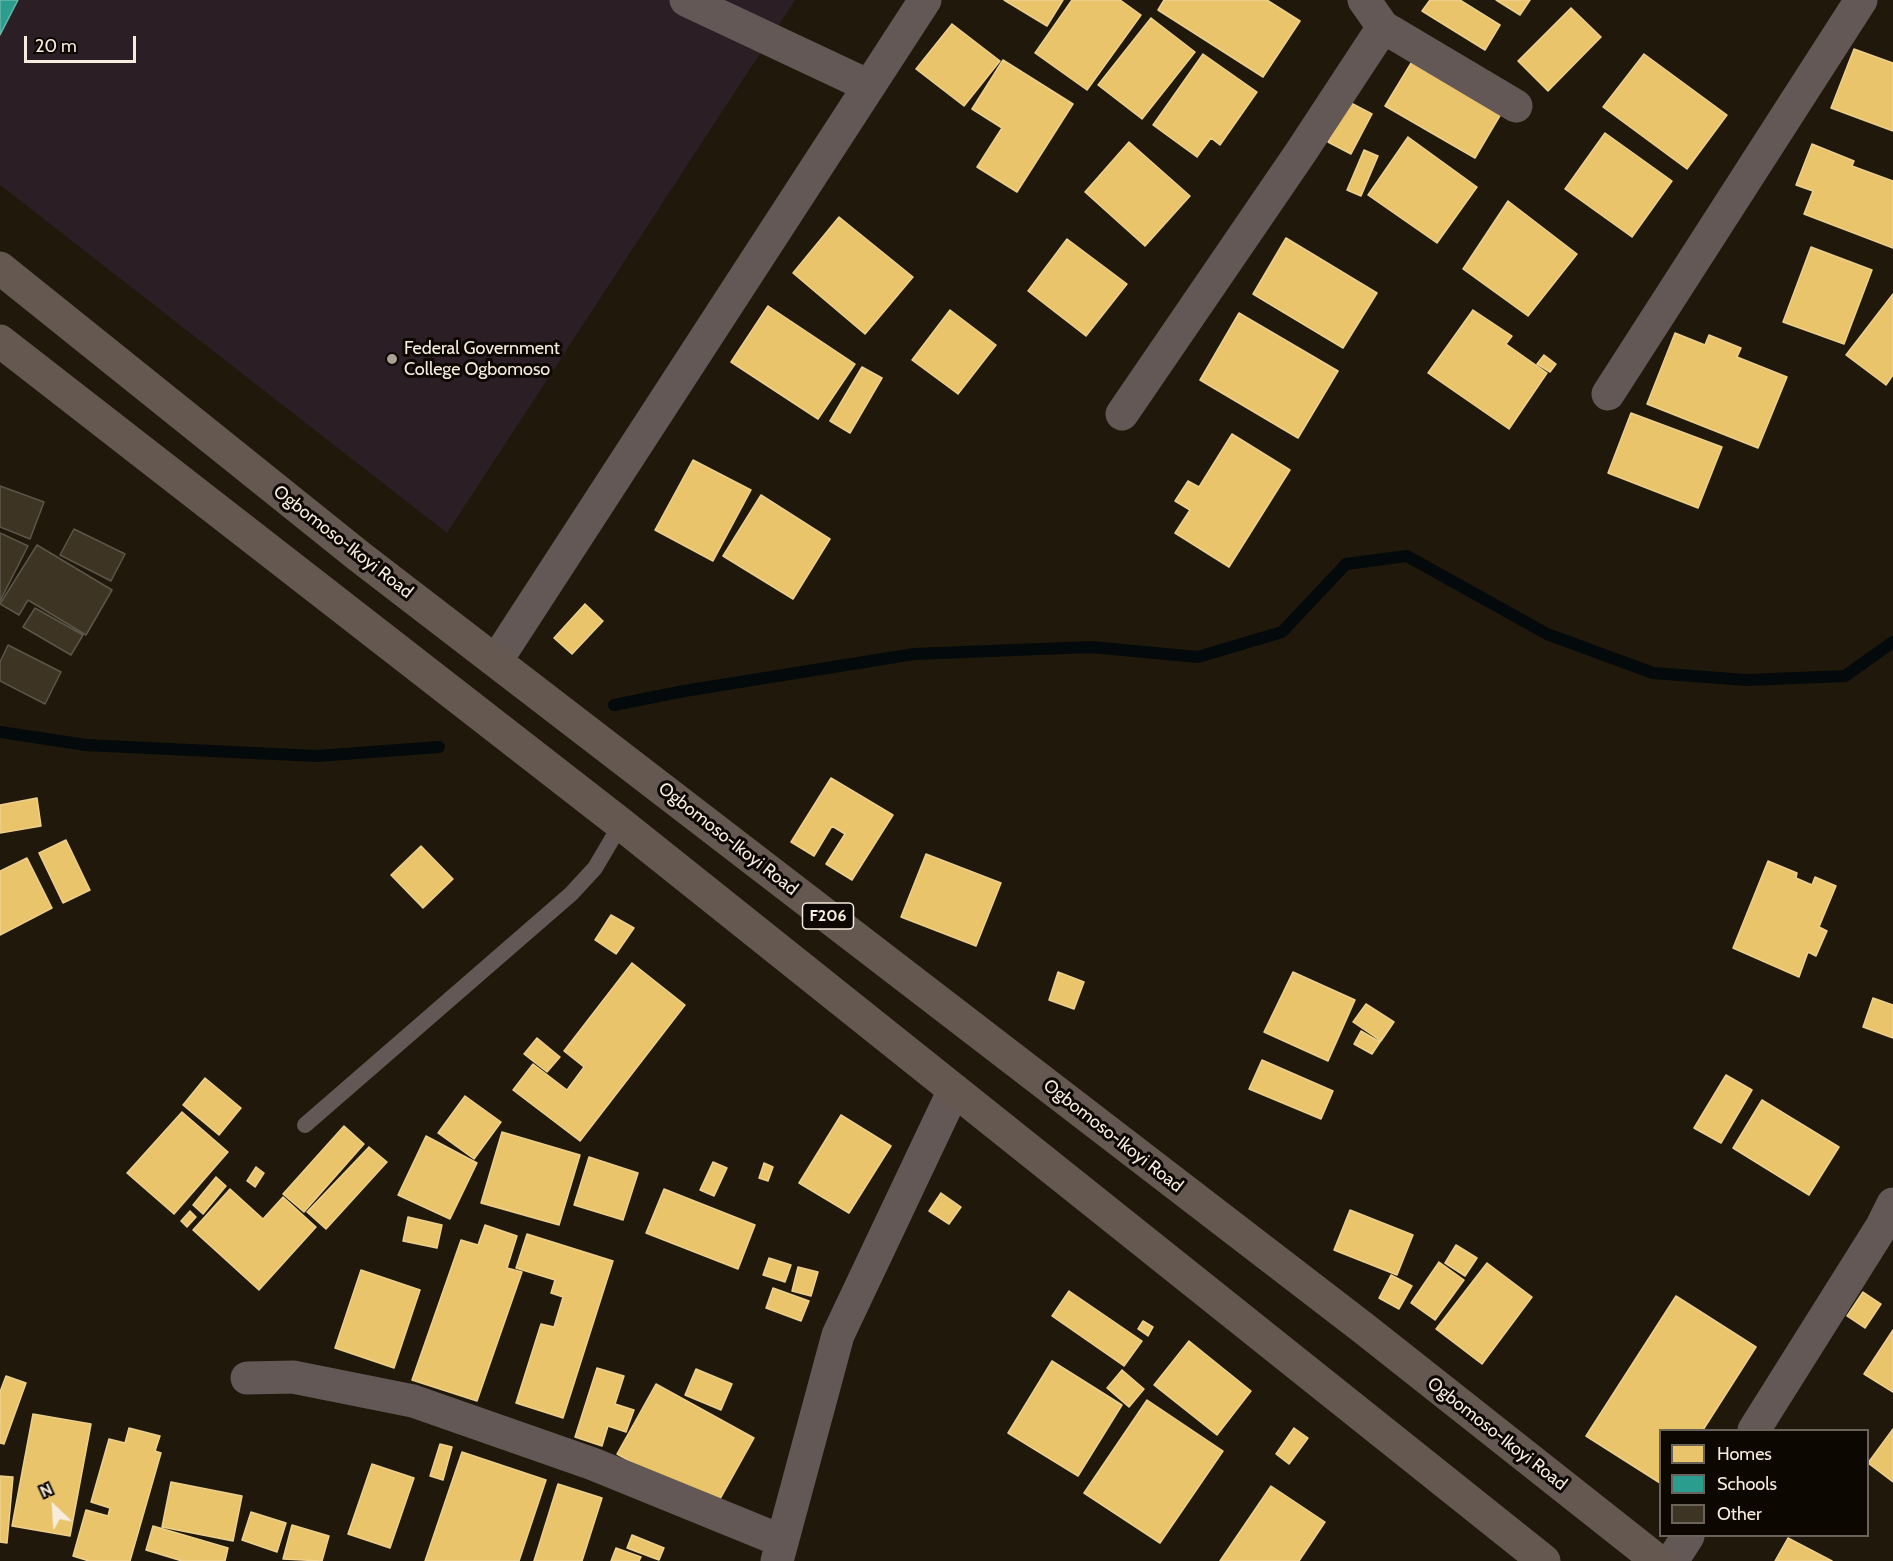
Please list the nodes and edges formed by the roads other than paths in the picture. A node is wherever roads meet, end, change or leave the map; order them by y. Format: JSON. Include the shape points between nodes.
{"nodes":[{"id":1,"x":686,"y":0,"type":"edge"},
{"id":2,"x":925,"y":0,"type":"edge"},
{"id":3,"x":1861,"y":0,"type":"edge"},
{"id":4,"x":1376,"y":10,"type":"edge"},
{"id":5,"x":869,"y":86,"type":"junction"},
{"id":6,"x":1516,"y":105,"type":"dead end"},
{"id":7,"x":0,"y":268,"type":"edge"},
{"id":8,"x":0,"y":341,"type":"edge"},
{"id":9,"x":1608,"y":394,"type":"dead end"},
{"id":10,"x":1122,"y":414,"type":"dead end"},
{"id":11,"x":496,"y":661,"type":"junction"},
{"id":12,"x":621,"y":824,"type":"junction"},
{"id":13,"x":954,"y":1090,"type":"junction"},
{"id":14,"x":305,"y":1125,"type":"dead end"},
{"id":15,"x":1893,"y":1204,"type":"edge"},
{"id":16,"x":247,"y":1378,"type":"dead end"},
{"id":17,"x":1755,"y":1429,"type":"edge"},
{"id":18,"x":1687,"y":1537,"type":"edge"},
{"id":19,"x":779,"y":1551,"type":"edge"},
{"id":20,"x":1544,"y":1561,"type":"edge"},
{"id":21,"x":1658,"y":1561,"type":"edge"},
{"id":22,"x":1672,"y":1561,"type":"edge"}],
"edges":[{"from":1,"to":5,"type":"street"},
{"from":2,"to":5,"type":"street"},
{"from":3,"to":9,"type":"street"},
{"from":4,"to":6,"type":"street"},
{"from":4,"to":10,"type":"street","via":[[1301,152]]},
{"from":5,"to":11,"type":"street"},
{"from":7,"to":11,"type":"main road","name":"Ogbomoso-Ikoyi Road","number":"F206"},
{"from":8,"to":12,"type":"main road"},
{"from":11,"to":21,"type":"main road","name":"Ogbomoso-Ikoyi Road","number":"F206","via":[[1362,1327]]},
{"from":12,"to":13,"type":"main road"},
{"from":12,"to":14,"type":"lane","via":[[596,868],[571,894]]},
{"from":13,"to":19,"type":"street","via":[[838,1335]]},
{"from":13,"to":20,"type":"main road"},
{"from":15,"to":17,"type":"street"},
{"from":16,"to":19,"type":"street","via":[[293,1377],[413,1401],[593,1464]]},
{"from":18,"to":22,"type":"street"}]}
